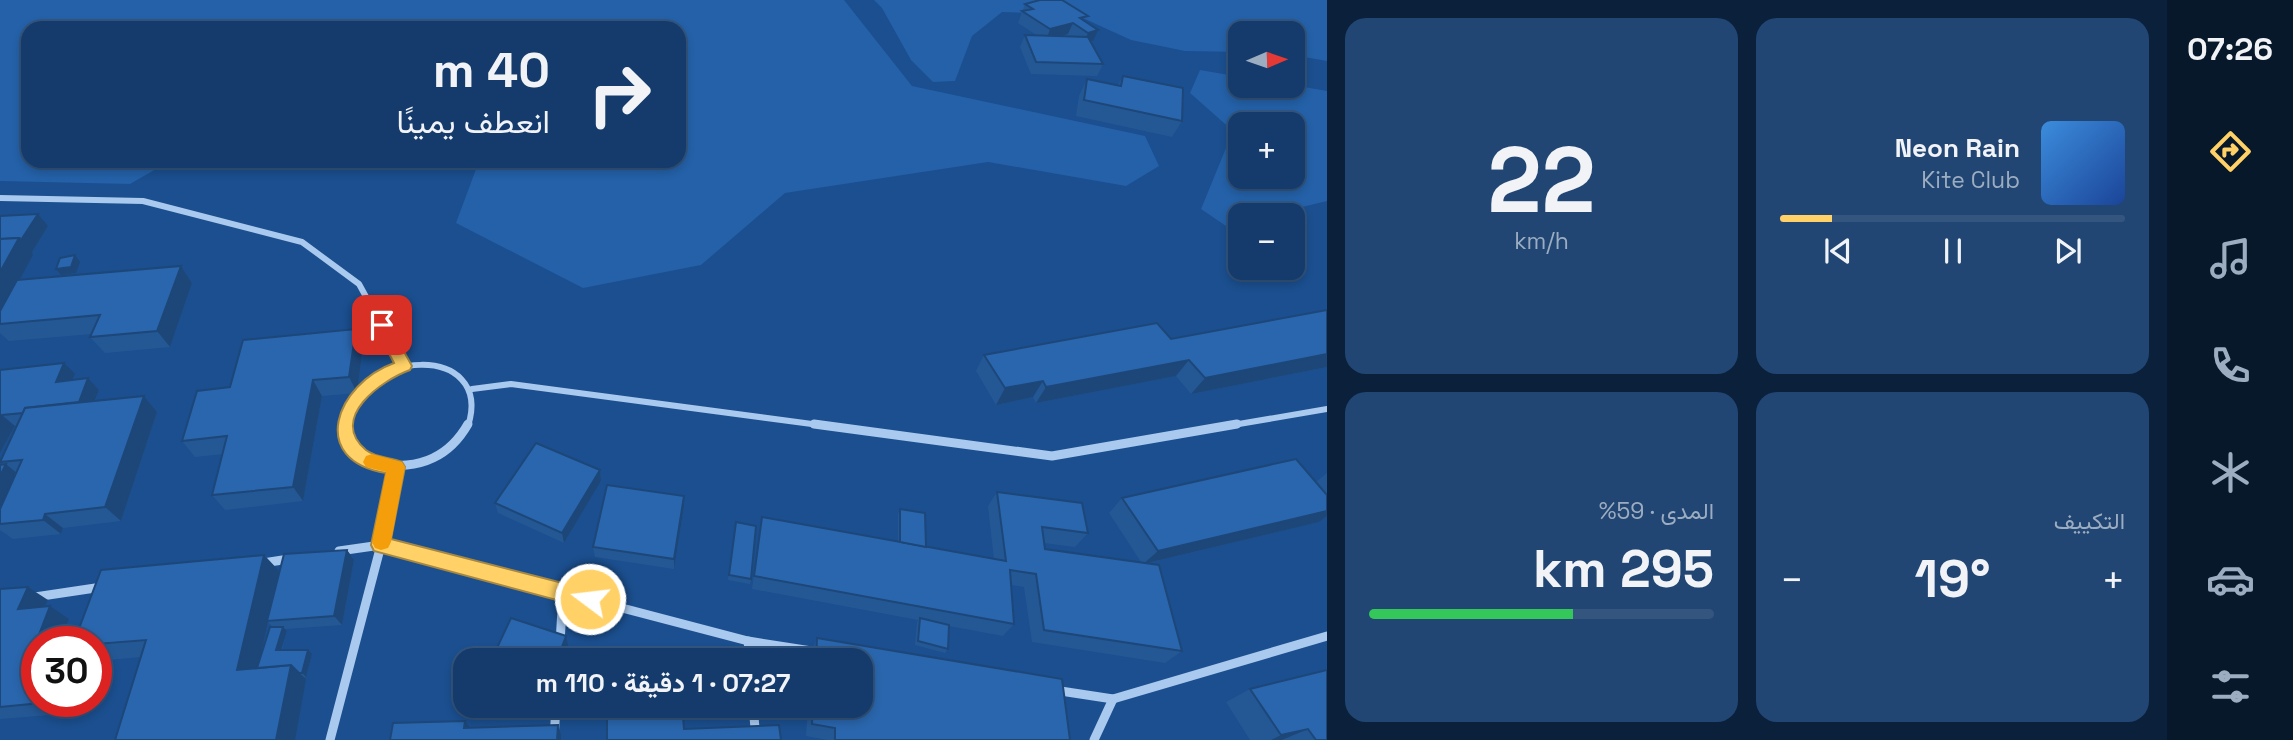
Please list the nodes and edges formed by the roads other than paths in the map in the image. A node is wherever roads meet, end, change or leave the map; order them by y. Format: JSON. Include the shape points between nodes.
{"nodes":[{"id":1,"x":0,"y":198,"type":"edge"},
{"id":2,"x":404,"y":366,"type":"junction"},
{"id":3,"x":472,"y":389,"type":"junction"},
{"id":4,"x":1327,"y":410,"type":"edge"},
{"id":5,"x":396,"y":467,"type":"junction"},
{"id":6,"x":381,"y":545,"type":"junction"},
{"id":7,"x":326,"y":553,"type":"edge"},
{"id":8,"x":299,"y":558,"type":"edge"},
{"id":9,"x":258,"y":564,"type":"edge"},
{"id":10,"x":109,"y":586,"type":"edge"},
{"id":11,"x":564,"y":592,"type":"junction"},
{"id":12,"x":27,"y":598,"type":"edge"},
{"id":13,"x":1327,"y":636,"type":"edge"},
{"id":14,"x":748,"y":641,"type":"junction"},
{"id":15,"x":560,"y":648,"type":"edge"},
{"id":16,"x":749,"y":648,"type":"edge"},
{"id":17,"x":792,"y":648,"type":"edge"},
{"id":18,"x":1046,"y":688,"type":"edge"},
{"id":19,"x":1113,"y":699,"type":"junction"},
{"id":20,"x":555,"y":718,"type":"edge"},
{"id":21,"x":754,"y":718,"type":"edge"},
{"id":22,"x":330,"y":740,"type":"edge"},
{"id":23,"x":554,"y":740,"type":"edge"},
{"id":24,"x":756,"y":740,"type":"edge"},
{"id":25,"x":1094,"y":740,"type":"edge"}],
"edges":[{"from":1,"to":2,"type":"street","via":[[143,201],[302,242],[359,284]]},
{"from":2,"to":3,"type":"street","via":[[445,366],[461,375]]},
{"from":2,"to":5,"type":"street","via":[[385,373],[356,397],[345,428],[360,456]]},
{"from":3,"to":4,"type":"street","via":[[511,384],[1052,456]]},
{"from":3,"to":5,"type":"street","via":[[471,423],[460,440],[431,460]]},
{"from":5,"to":6,"type":"street"},
{"from":6,"to":7,"type":"street"},
{"from":6,"to":11,"type":"street"},
{"from":6,"to":22,"type":"street"},
{"from":8,"to":9,"type":"street"},
{"from":10,"to":12,"type":"street"},
{"from":11,"to":14,"type":"street"},
{"from":11,"to":15,"type":"street"},
{"from":13,"to":19,"type":"street"},
{"from":14,"to":16,"type":"street"},
{"from":14,"to":17,"type":"street"},
{"from":18,"to":19,"type":"street"},
{"from":19,"to":25,"type":"street"},
{"from":20,"to":23,"type":"street"},
{"from":21,"to":24,"type":"street"}]}
